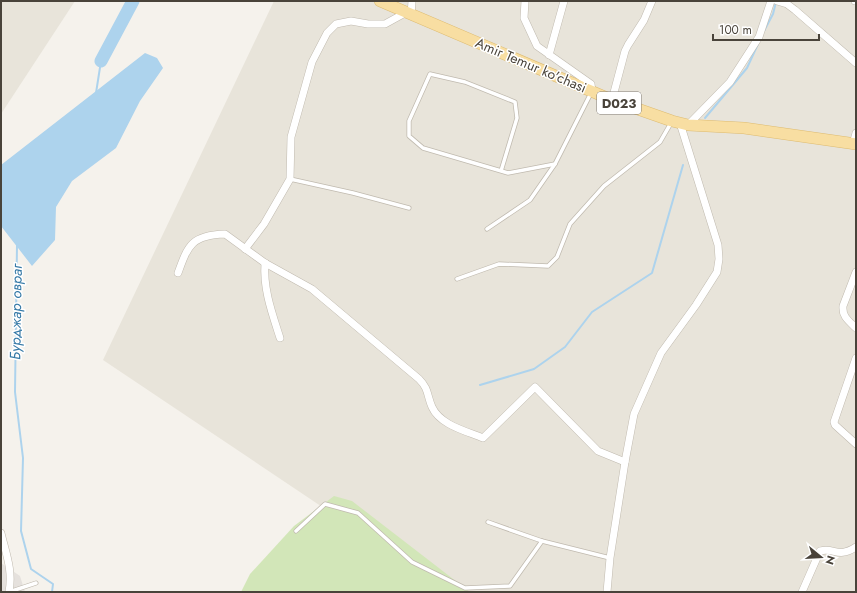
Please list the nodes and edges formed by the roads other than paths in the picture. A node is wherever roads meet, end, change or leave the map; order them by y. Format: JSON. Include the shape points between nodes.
{"nodes":[{"id":1,"x":380,"y":1,"type":"edge"},
{"id":2,"x":412,"y":1,"type":"edge"},
{"id":3,"x":525,"y":1,"type":"edge"},
{"id":4,"x":564,"y":1,"type":"edge"},
{"id":5,"x":652,"y":1,"type":"edge"},
{"id":6,"x":770,"y":1,"type":"edge"},
{"id":7,"x":778,"y":1,"type":"edge"},
{"id":8,"x":404,"y":12,"type":"junction"},
{"id":9,"x":549,"y":55,"type":"junction"},
{"id":10,"x":856,"y":63,"type":"edge"},
{"id":11,"x":592,"y":91,"type":"junction"},
{"id":12,"x":612,"y":100,"type":"junction"},
{"id":13,"x":680,"y":123,"type":"junction"},
{"id":14,"x":856,"y":132,"type":"edge"},
{"id":15,"x":855,"y":144,"type":"edge"},
{"id":16,"x":555,"y":164,"type":"junction"},
{"id":17,"x":501,"y":171,"type":"junction"},
{"id":18,"x":290,"y":179,"type":"junction"},
{"id":19,"x":409,"y":208,"type":"dead end"},
{"id":20,"x":487,"y":229,"type":"dead end"},
{"id":21,"x":245,"y":249,"type":"junction"},
{"id":22,"x":265,"y":263,"type":"junction"},
{"id":23,"x":856,"y":272,"type":"edge"},
{"id":24,"x":178,"y":273,"type":"dead end"},
{"id":25,"x":457,"y":278,"type":"dead end"},
{"id":26,"x":856,"y":328,"type":"edge"},
{"id":27,"x":280,"y":338,"type":"dead end"},
{"id":28,"x":856,"y":358,"type":"edge"},
{"id":29,"x":856,"y":444,"type":"edge"},
{"id":30,"x":625,"y":462,"type":"junction"},
{"id":31,"x":488,"y":522,"type":"dead end"},
{"id":32,"x":296,"y":531,"type":"dead end"},
{"id":33,"x":1,"y":533,"type":"edge"},
{"id":34,"x":542,"y":541,"type":"junction"},
{"id":35,"x":856,"y":547,"type":"edge"},
{"id":36,"x":610,"y":558,"type":"junction"},
{"id":37,"x":36,"y":583,"type":"dead end"},
{"id":38,"x":9,"y":592,"type":"edge"},
{"id":39,"x":607,"y":592,"type":"edge"},
{"id":40,"x":802,"y":592,"type":"edge"}],
"edges":[{"from":1,"to":8,"type":"main road","number":"D023"},
{"from":2,"to":8,"type":"street"},
{"from":3,"to":9,"type":"street","via":[[524,18],[537,46]]},
{"from":4,"to":9,"type":"street"},
{"from":5,"to":12,"type":"street","via":[[644,20],[628,44]]},
{"from":6,"to":13,"type":"street","via":[[759,37],[730,82]]},
{"from":7,"to":10,"type":"street","via":[[795,10]]},
{"from":8,"to":11,"type":"main road","name":"Amir Temur ko'chasi","number":"D023"},
{"from":8,"to":18,"type":"street","via":[[385,24],[351,21],[336,24],[327,33],[312,62],[291,137]]},
{"from":9,"to":11,"type":"street","via":[[591,84]]},
{"from":11,"to":12,"type":"main road","name":"Amir Temur ko'chasi","number":"D023"},
{"from":11,"to":16,"type":"lane"},
{"from":12,"to":13,"type":"main road","name":"Amir Temur ko'chasi","number":"D023"},
{"from":13,"to":15,"type":"main road","name":"Amir Temur ko'chasi","number":"D023","via":[[744,128]]},
{"from":13,"to":25,"type":"lane","via":[[604,186],[570,224],[557,257],[548,266],[499,264]]},
{"from":13,"to":30,"type":"street","via":[[720,258],[717,272],[661,353],[634,414]]},
{"from":14,"to":15,"type":"street"},
{"from":16,"to":17,"type":"lane","via":[[508,173]]},
{"from":16,"to":20,"type":"lane","via":[[530,200]]},
{"from":17,"to":17,"type":"lane","via":[[517,118],[515,102],[464,82],[430,74],[409,121],[409,136],[424,148]]},
{"from":18,"to":19,"type":"lane"},
{"from":18,"to":21,"type":"street","via":[[264,224]]},
{"from":21,"to":22,"type":"street"},
{"from":21,"to":24,"type":"street","via":[[225,234],[204,237],[192,243]]},
{"from":22,"to":27,"type":"street","via":[[268,300]]},
{"from":22,"to":30,"type":"street","via":[[312,289],[419,379],[424,385],[431,406],[441,420],[483,438],[535,387],[598,450]]},
{"from":23,"to":26,"type":"street","via":[[842,312]]},
{"from":28,"to":29,"type":"street","via":[[834,422]]},
{"from":30,"to":36,"type":"street"},
{"from":31,"to":34,"type":"lane"},
{"from":32,"to":34,"type":"lane","via":[[325,504],[358,512],[412,562],[465,588],[510,586]]},
{"from":33,"to":38,"type":"street","via":[[10,566]]},
{"from":34,"to":36,"type":"lane"},
{"from":35,"to":40,"type":"street","via":[[842,553],[820,551]]},
{"from":36,"to":39,"type":"street"},
{"from":37,"to":38,"type":"lane"}]}
